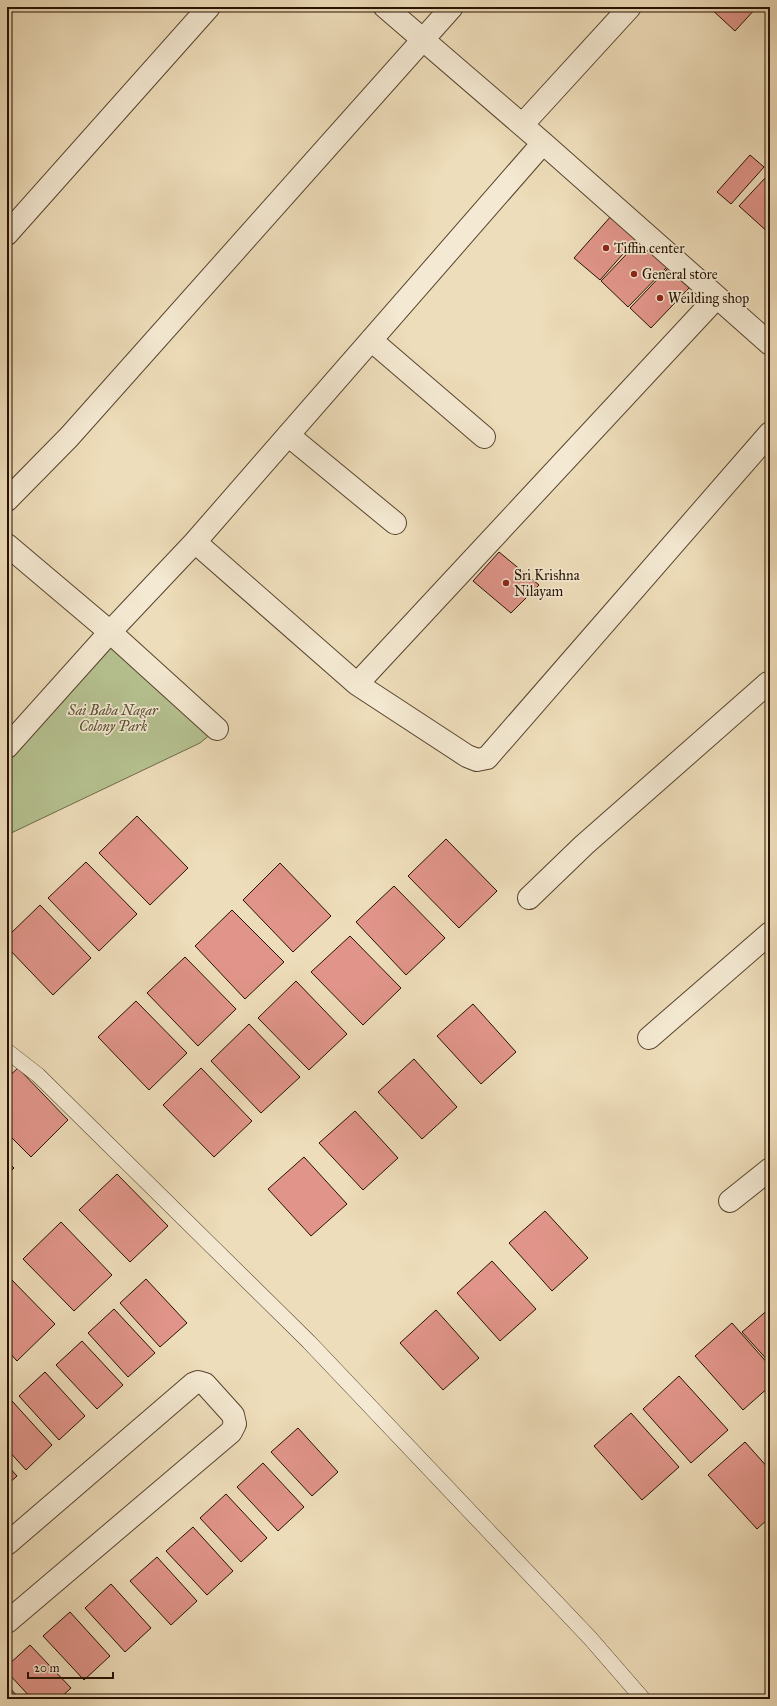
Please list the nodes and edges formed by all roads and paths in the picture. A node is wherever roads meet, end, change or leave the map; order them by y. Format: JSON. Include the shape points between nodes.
{"nodes":[{"id":1,"x":209,"y":7,"type":"edge"},
{"id":2,"x":385,"y":7,"type":"edge"},
{"id":3,"x":452,"y":7,"type":"edge"},
{"id":4,"x":630,"y":7,"type":"edge"},
{"id":5,"x":423,"y":40,"type":"junction"},
{"id":6,"x":522,"y":125,"type":"junction"},
{"id":7,"x":543,"y":143,"type":"junction"},
{"id":8,"x":7,"y":234,"type":"edge"},
{"id":9,"x":717,"y":297,"type":"junction"},
{"id":10,"x":371,"y":340,"type":"junction"},
{"id":11,"x":770,"y":344,"type":"edge"},
{"id":12,"x":770,"y":434,"type":"edge"},
{"id":13,"x":288,"y":435,"type":"junction"},
{"id":14,"x":484,"y":437,"type":"dead end"},
{"id":15,"x":7,"y":500,"type":"edge"},
{"id":16,"x":395,"y":523,"type":"dead end"},
{"id":17,"x":195,"y":542,"type":"junction"},
{"id":18,"x":7,"y":545,"type":"edge"},
{"id":19,"x":110,"y":632,"type":"junction"},
{"id":20,"x":769,"y":683,"type":"edge"},
{"id":21,"x":357,"y":684,"type":"junction"},
{"id":22,"x":217,"y":729,"type":"dead end"},
{"id":23,"x":7,"y":747,"type":"edge"},
{"id":24,"x":529,"y":898,"type":"dead end"},
{"id":25,"x":770,"y":933,"type":"edge"},
{"id":26,"x":649,"y":1038,"type":"dead end"},
{"id":27,"x":7,"y":1051,"type":"edge"},
{"id":28,"x":770,"y":1169,"type":"edge"},
{"id":29,"x":730,"y":1201,"type":"dead end"},
{"id":30,"x":7,"y":1544,"type":"edge"},
{"id":31,"x":7,"y":1622,"type":"edge"},
{"id":32,"x":643,"y":1699,"type":"edge"}],
"edges":[{"from":1,"to":8,"type":"street"},
{"from":2,"to":5,"type":"street"},
{"from":3,"to":5,"type":"street"},
{"from":4,"to":6,"type":"street"},
{"from":5,"to":6,"type":"street"},
{"from":5,"to":15,"type":"street","via":[[69,437]]},
{"from":6,"to":7,"type":"street"},
{"from":7,"to":9,"type":"street"},
{"from":7,"to":10,"type":"street"},
{"from":9,"to":11,"type":"street"},
{"from":9,"to":21,"type":"street"},
{"from":10,"to":13,"type":"street"},
{"from":10,"to":14,"type":"street"},
{"from":12,"to":21,"type":"street","via":[[487,758],[477,760],[467,756]]},
{"from":13,"to":16,"type":"street"},
{"from":13,"to":17,"type":"street"},
{"from":17,"to":19,"type":"street"},
{"from":17,"to":21,"type":"street"},
{"from":18,"to":19,"type":"street"},
{"from":19,"to":22,"type":"street"},
{"from":19,"to":23,"type":"street"},
{"from":20,"to":24,"type":"street","via":[[584,845]]},
{"from":25,"to":26,"type":"street"},
{"from":27,"to":32,"type":"lane","via":[[38,1075],[308,1342],[590,1638]]},
{"from":28,"to":29,"type":"street"},
{"from":30,"to":31,"type":"street","via":[[193,1384],[205,1384],[232,1415],[235,1424],[231,1432]]}]}
